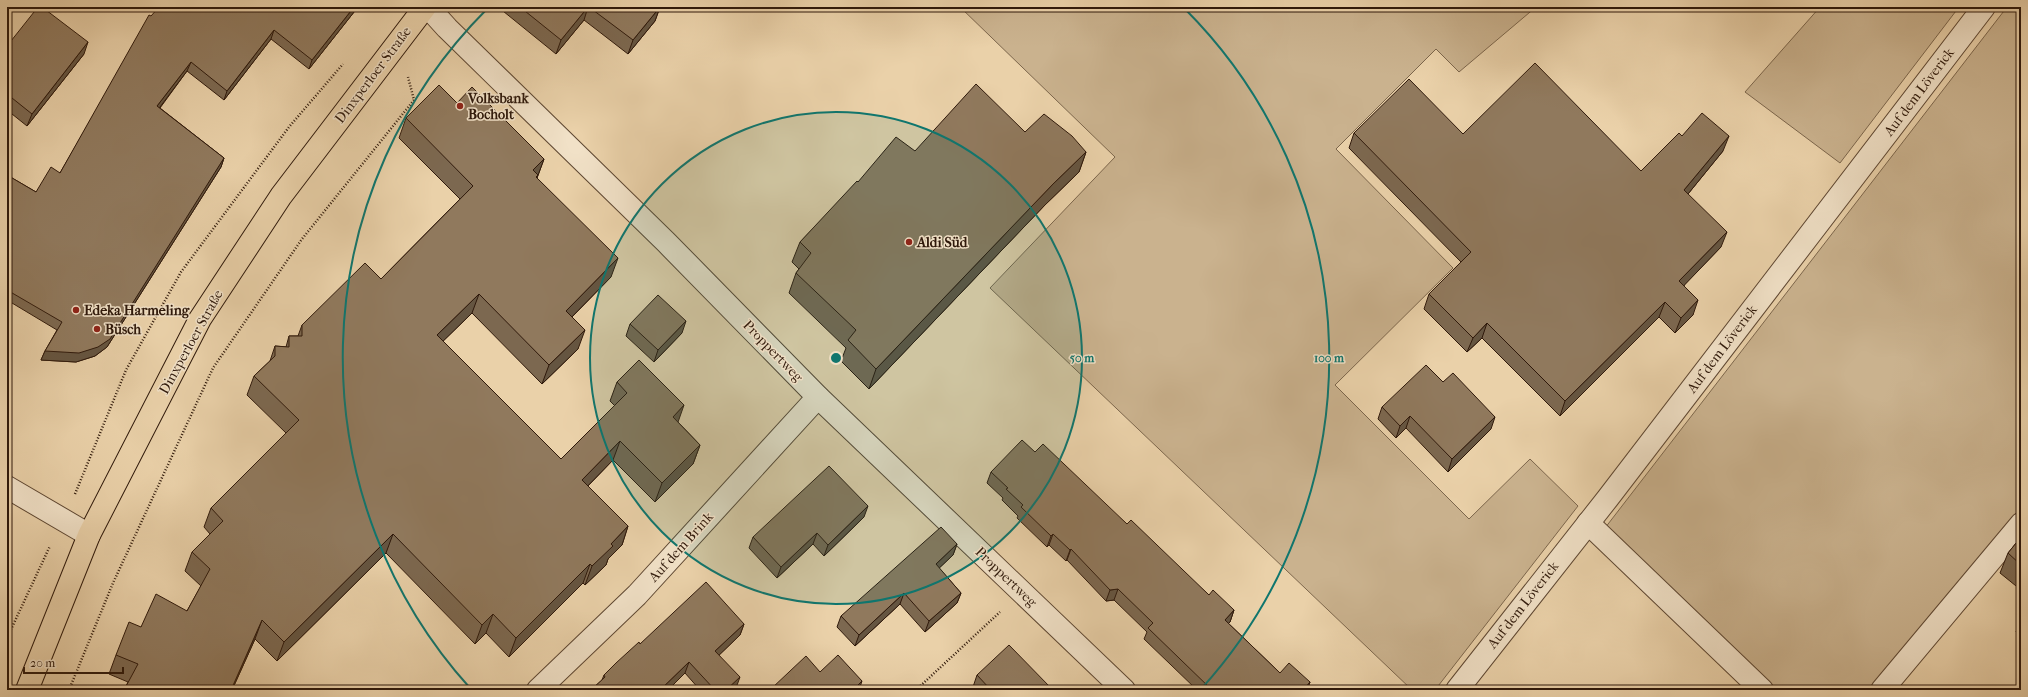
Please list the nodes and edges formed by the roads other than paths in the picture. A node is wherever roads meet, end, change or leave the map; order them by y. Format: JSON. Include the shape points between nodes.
{"nodes":[{"id":1,"x":427,"y":7,"type":"edge"},
{"id":2,"x":1984,"y":7,"type":"edge"},
{"id":3,"x":818,"y":397,"type":"junction"},
{"id":4,"x":7,"y":487,"type":"edge"},
{"id":5,"x":1588,"y":523,"type":"junction"},
{"id":6,"x":2021,"y":524,"type":"edge"},
{"id":7,"x":89,"y":535,"type":"junction"},
{"id":8,"x":27,"y":690,"type":"edge"},
{"id":9,"x":538,"y":690,"type":"edge"},
{"id":10,"x":1124,"y":690,"type":"edge"},
{"id":11,"x":1457,"y":690,"type":"edge"},
{"id":12,"x":1762,"y":690,"type":"edge"},
{"id":13,"x":1882,"y":690,"type":"edge"}],
"edges":[{"from":1,"to":3,"type":"street","name":"Proppertweg","via":[[666,242]]},
{"from":1,"to":7,"type":"main road","name":"Dinxperloer Straße","via":[[281,196],[200,320]]},
{"from":2,"to":5,"type":"street","name":"Auf dem Löverick"},
{"from":3,"to":9,"type":"street","name":"Auf dem Brink","via":[[637,595]]},
{"from":3,"to":10,"type":"street","name":"Proppertweg"},
{"from":4,"to":7,"type":"street"},
{"from":5,"to":11,"type":"street","name":"Auf dem Löverick"},
{"from":5,"to":12,"type":"street"},
{"from":6,"to":13,"type":"street"},
{"from":7,"to":8,"type":"main road","name":"Dinxperloer Straße"}]}
